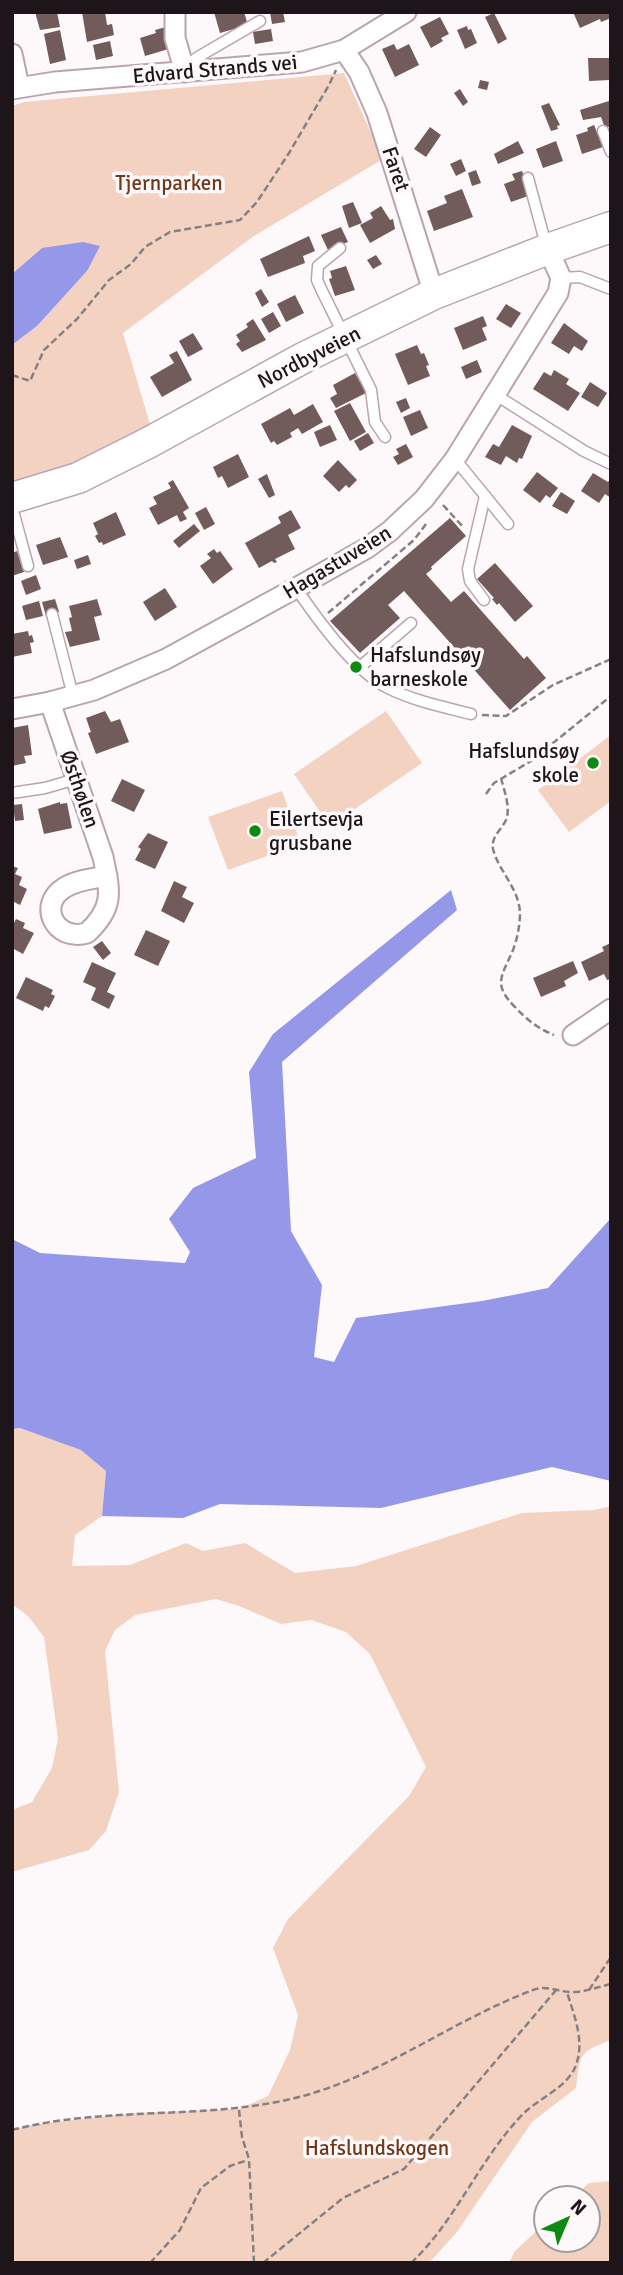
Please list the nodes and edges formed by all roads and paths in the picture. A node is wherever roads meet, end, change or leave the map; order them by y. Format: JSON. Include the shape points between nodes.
{"nodes":[{"id":1,"x":175,"y":12,"type":"edge"},
{"id":2,"x":396,"y":14,"type":"edge"},
{"id":3,"x":261,"y":21,"type":"dead end"},
{"id":4,"x":344,"y":50,"type":"junction"},
{"id":5,"x":12,"y":54,"type":"edge"},
{"id":6,"x":184,"y":70,"type":"junction"},
{"id":7,"x":15,"y":88,"type":"edge"},
{"id":8,"x":603,"y":131,"type":"dead end"},
{"id":9,"x":611,"y":152,"type":"edge"},
{"id":10,"x":528,"y":178,"type":"dead end"},
{"id":11,"x":611,"y":227,"type":"edge"},
{"id":12,"x":340,"y":248,"type":"dead end"},
{"id":13,"x":548,"y":249,"type":"junction"},
{"id":14,"x":561,"y":278,"type":"junction"},
{"id":15,"x":611,"y":289,"type":"edge"},
{"id":16,"x":435,"y":294,"type":"junction"},
{"id":17,"x":344,"y":337,"type":"junction"},
{"id":18,"x":12,"y":375,"type":"edge"},
{"id":19,"x":496,"y":395,"type":"junction"},
{"id":20,"x":386,"y":437,"type":"dead end"},
{"id":21,"x":455,"y":459,"type":"junction"},
{"id":22,"x":611,"y":464,"type":"edge"},
{"id":23,"x":485,"y":496,"type":"junction"},
{"id":24,"x":12,"y":498,"type":"edge"},
{"id":25,"x":441,"y":502,"type":"dead end"},
{"id":26,"x":12,"y":508,"type":"edge"},
{"id":27,"x":508,"y":524,"type":"dead end"},
{"id":28,"x":476,"y":541,"type":"junction"},
{"id":29,"x":28,"y":566,"type":"dead end"},
{"id":30,"x":296,"y":588,"type":"junction"},
{"id":31,"x":484,"y":600,"type":"dead end"},
{"id":32,"x":52,"y":614,"type":"dead end"},
{"id":33,"x":411,"y":623,"type":"dead end"},
{"id":34,"x":611,"y":659,"type":"edge"},
{"id":35,"x":360,"y":667,"type":"junction"},
{"id":36,"x":74,"y":696,"type":"junction"},
{"id":37,"x":611,"y":696,"type":"edge"},
{"id":38,"x":50,"y":702,"type":"junction"},
{"id":39,"x":12,"y":709,"type":"edge"},
{"id":40,"x":471,"y":715,"type":"joint"},
{"id":41,"x":501,"y":778,"type":"junction"},
{"id":42,"x":76,"y":779,"type":"junction"},
{"id":43,"x":12,"y":793,"type":"edge"},
{"id":44,"x":486,"y":794,"type":"dead end"},
{"id":45,"x":107,"y":876,"type":"dead end"},
{"id":46,"x":611,"y":1009,"type":"edge"},
{"id":47,"x":573,"y":1035,"type":"joint"},
{"id":48,"x":611,"y":1957,"type":"edge"},
{"id":49,"x":611,"y":1984,"type":"edge"},
{"id":50,"x":558,"y":1988,"type":"junction"},
{"id":51,"x":589,"y":1990,"type":"junction"},
{"id":52,"x":567,"y":1992,"type":"junction"},
{"id":53,"x":239,"y":2109,"type":"junction"},
{"id":54,"x":12,"y":2130,"type":"edge"},
{"id":55,"x":249,"y":2159,"type":"junction"},
{"id":56,"x":150,"y":2263,"type":"edge"},
{"id":57,"x":254,"y":2263,"type":"edge"},
{"id":58,"x":263,"y":2263,"type":"edge"},
{"id":59,"x":411,"y":2263,"type":"edge"}],
"edges":[{"from":1,"to":6,"type":"street","via":[[175,38]]},
{"from":2,"to":4,"type":"street","name":"Edvard Strands vei"},
{"from":3,"to":6,"type":"lane"},
{"from":4,"to":6,"type":"street","name":"Edvard Strands vei","via":[[302,62]]},
{"from":4,"to":16,"type":"street","name":"Faret","via":[[377,113]]},
{"from":4,"to":18,"type":"path","via":[[329,85],[257,202],[240,220],[170,232],[145,247],[44,350],[30,381]]},
{"from":5,"to":7,"type":"street"},
{"from":6,"to":7,"type":"street","name":"Edvard Strands vei"},
{"from":8,"to":9,"type":"lane"},
{"from":10,"to":13,"type":"lane"},
{"from":11,"to":13,"type":"main road","name":"Nordbyveien"},
{"from":12,"to":17,"type":"lane","via":[[316,271]]},
{"from":13,"to":14,"type":"street"},
{"from":13,"to":16,"type":"main road","name":"Nordbyveien"},
{"from":14,"to":15,"type":"lane","via":[[580,277]]},
{"from":14,"to":19,"type":"street","name":"Hagastuveien","via":[[558,293]]},
{"from":16,"to":17,"type":"main road","name":"Nordbyveien"},
{"from":17,"to":20,"type":"lane","via":[[371,390],[375,422]]},
{"from":17,"to":24,"type":"main road","name":"Nordbyveien","via":[[78,478]]},
{"from":19,"to":21,"type":"street","name":"Hagastuveien"},
{"from":19,"to":22,"type":"lane"},
{"from":21,"to":23,"type":"lane"},
{"from":21,"to":30,"type":"street","name":"Hagastuveien","via":[[409,516],[367,548]]},
{"from":23,"to":27,"type":"lane"},
{"from":23,"to":28,"type":"lane"},
{"from":25,"to":28,"type":"path"},
{"from":26,"to":29,"type":"lane"},
{"from":28,"to":31,"type":"lane","via":[[468,569],[470,581]]},
{"from":30,"to":35,"type":"lane","via":[[318,621]]},
{"from":30,"to":36,"type":"street","name":"Hagastuveien","via":[[166,659]]},
{"from":32,"to":36,"type":"lane"},
{"from":33,"to":35,"type":"lane"},
{"from":34,"to":40,"type":"path","via":[[553,685],[506,716]]},
{"from":35,"to":40,"type":"lane","via":[[389,689]]},
{"from":36,"to":38,"type":"street","name":"Hagastuveien"},
{"from":37,"to":41,"type":"path","via":[[531,761]]},
{"from":38,"to":39,"type":"street","name":"Hagastuveien"},
{"from":38,"to":42,"type":"street","name":"Østhølen"},
{"from":41,"to":44,"type":"path"},
{"from":41,"to":47,"type":"path","via":[[508,807],[492,845],[516,892],[520,912],[514,948],[500,983],[505,997],[530,1023],[553,1035]]},
{"from":42,"to":43,"type":"lane"},
{"from":42,"to":45,"type":"street","name":"Østhølen"},
{"from":46,"to":47,"type":"street"},
{"from":48,"to":51,"type":"path"},
{"from":49,"to":51,"type":"path"},
{"from":50,"to":52,"type":"path"},
{"from":50,"to":53,"type":"path","via":[[536,1989],[336,2087]]},
{"from":50,"to":58,"type":"path","via":[[404,2168],[343,2197]]},
{"from":51,"to":52,"type":"path"},
{"from":52,"to":59,"type":"path","via":[[580,2034],[576,2067],[512,2127],[430,2245]]},
{"from":53,"to":54,"type":"path","via":[[134,2113]]},
{"from":53,"to":55,"type":"path"},
{"from":55,"to":56,"type":"path","via":[[230,2166],[201,2188],[180,2230]]},
{"from":55,"to":57,"type":"path"}]}
